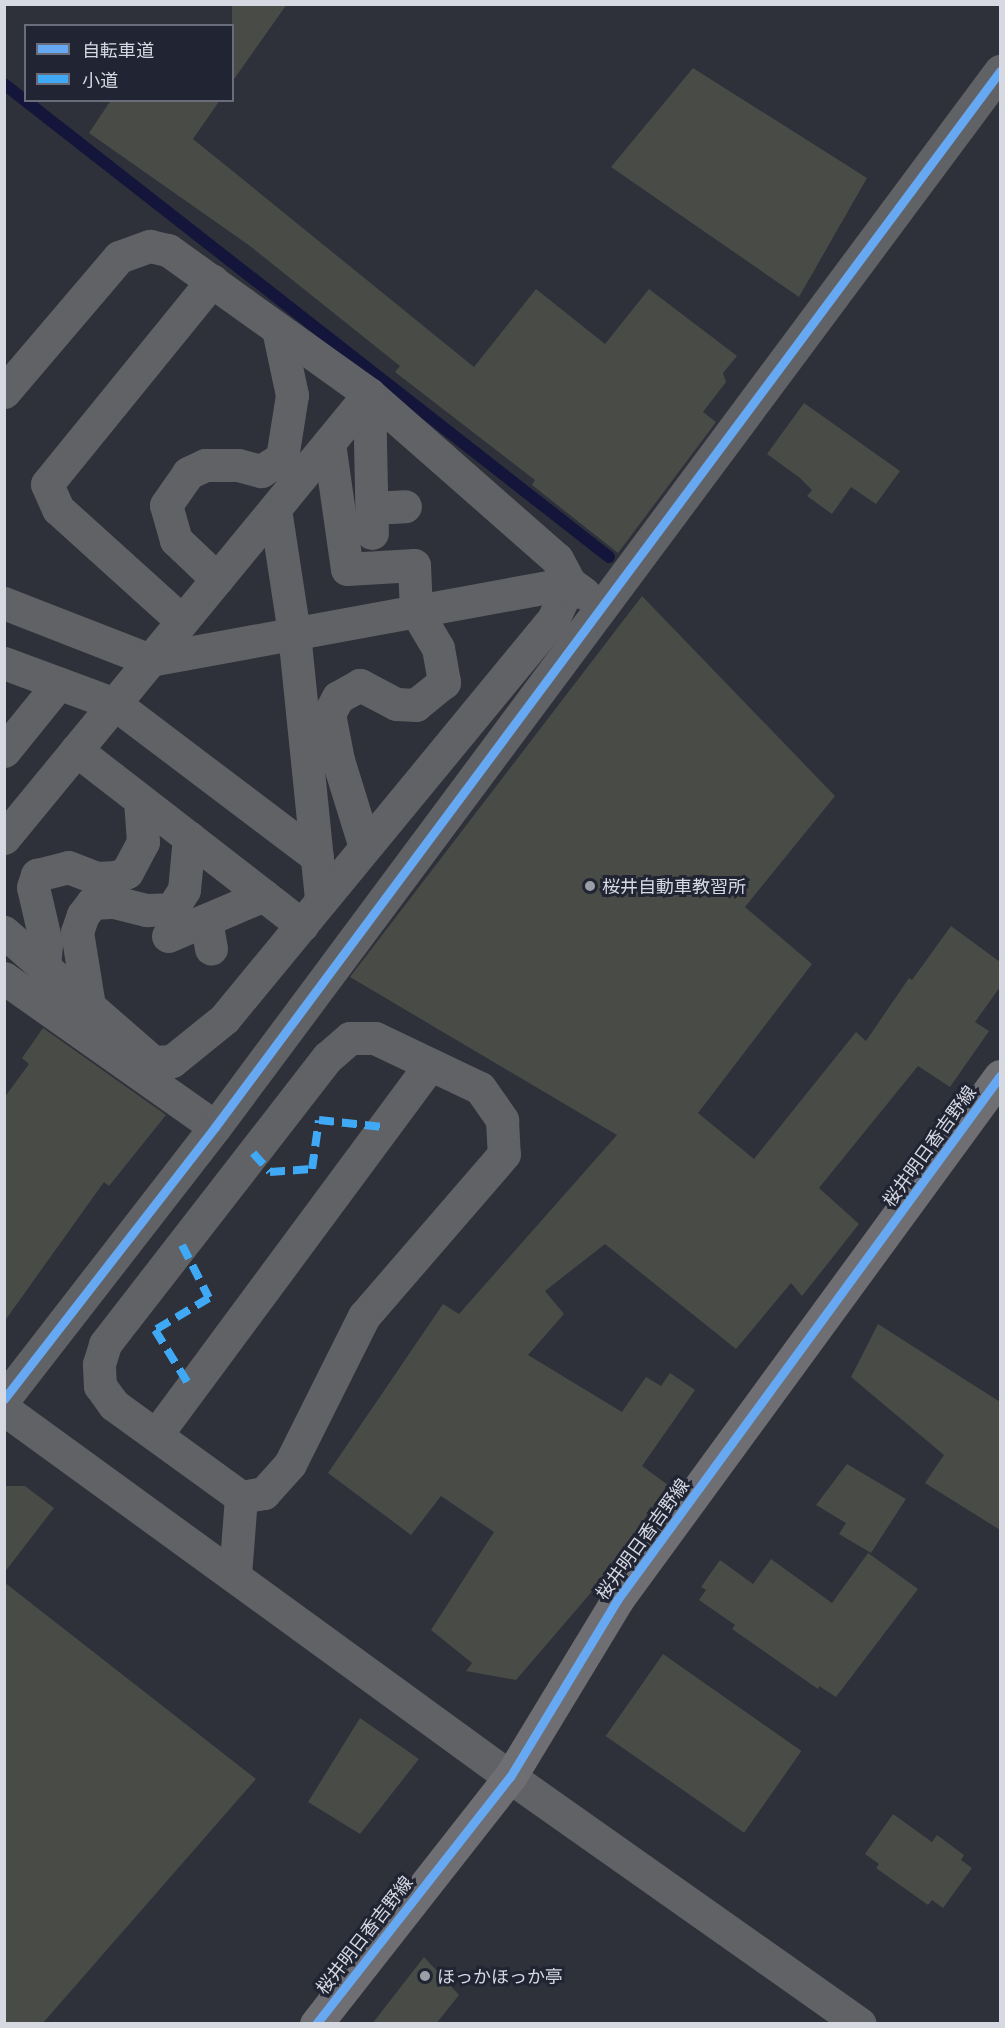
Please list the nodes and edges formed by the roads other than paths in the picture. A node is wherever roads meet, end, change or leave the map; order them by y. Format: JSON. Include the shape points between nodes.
{"nodes":[{"id":1,"x":1000,"y":71,"type":"edge"},
{"id":2,"x":212,"y":281,"type":"junction"},
{"id":3,"x":278,"y":328,"type":"junction"},
{"id":4,"x":4,"y":393,"type":"edge"},
{"id":5,"x":369,"y":394,"type":"junction"},
{"id":6,"x":329,"y":442,"type":"junction"},
{"id":7,"x":405,"y":506,"type":"dead end"},
{"id":8,"x":275,"y":509,"type":"junction"},
{"id":9,"x":218,"y":579,"type":"junction"},
{"id":10,"x":570,"y":583,"type":"junction"},
{"id":11,"x":4,"y":603,"type":"edge"},
{"id":12,"x":603,"y":606,"type":"junction"},
{"id":13,"x":416,"y":611,"type":"junction"},
{"id":14,"x":183,"y":621,"type":"junction"},
{"id":15,"x":294,"y":633,"type":"junction"},
{"id":16,"x":150,"y":660,"type":"junction"},
{"id":17,"x":4,"y":663,"type":"edge"},
{"id":18,"x":59,"y":683,"type":"junction"},
{"id":19,"x":115,"y":704,"type":"junction"},
{"id":20,"x":76,"y":750,"type":"junction"},
{"id":21,"x":4,"y":751,"type":"edge"},
{"id":22,"x":140,"y":800,"type":"junction"},
{"id":23,"x":189,"y":837,"type":"junction"},
{"id":24,"x":4,"y":838,"type":"edge"},
{"id":25,"x":365,"y":847,"type":"junction"},
{"id":26,"x":317,"y":857,"type":"junction"},
{"id":27,"x":264,"y":895,"type":"junction"},
{"id":28,"x":311,"y":913,"type":"junction"},
{"id":29,"x":4,"y":932,"type":"edge"},
{"id":30,"x":168,"y":936,"type":"dead end"},
{"id":31,"x":45,"y":967,"type":"junction"},
{"id":32,"x":4,"y":978,"type":"edge"},
{"id":33,"x":317,"y":990,"type":"junction"},
{"id":34,"x":89,"y":1006,"type":"junction"},
{"id":35,"x":328,"y":1057,"type":"junction"},
{"id":36,"x":430,"y":1065,"type":"junction"},
{"id":37,"x":1000,"y":1076,"type":"edge"},
{"id":38,"x":215,"y":1127,"type":"junction"},
{"id":39,"x":4,"y":1399,"type":"edge"},
{"id":40,"x":4,"y":1409,"type":"edge"},
{"id":41,"x":156,"y":1435,"type":"junction"},
{"id":42,"x":241,"y":1497,"type":"junction"},
{"id":43,"x":235,"y":1575,"type":"junction"},
{"id":44,"x":510,"y":1777,"type":"junction"},
{"id":45,"x":316,"y":2024,"type":"edge"},
{"id":46,"x":860,"y":2024,"type":"edge"}],
"edges":[{"from":1,"to":12,"type":"street"},
{"from":2,"to":3,"type":"street"},
{"from":2,"to":4,"type":"street","via":[[168,250],[150,246],[119,257]]},
{"from":2,"to":14,"type":"street","via":[[47,484],[58,509]]},
{"from":3,"to":5,"type":"street"},
{"from":3,"to":9,"type":"street","via":[[292,395],[282,458],[261,471],[238,465],[205,465],[188,472],[166,505],[176,540]]},
{"from":5,"to":6,"type":"street"},
{"from":5,"to":7,"type":"street","via":[[372,520]]},
{"from":5,"to":10,"type":"street","via":[[557,559]]},
{"from":6,"to":8,"type":"street"},
{"from":6,"to":13,"type":"street","via":[[348,569],[414,565]]},
{"from":8,"to":9,"type":"street"},
{"from":8,"to":15,"type":"street"},
{"from":9,"to":14,"type":"street"},
{"from":10,"to":12,"type":"street"},
{"from":10,"to":13,"type":"street"},
{"from":10,"to":25,"type":"street","via":[[554,618]]},
{"from":11,"to":16,"type":"street"},
{"from":12,"to":33,"type":"street"},
{"from":13,"to":15,"type":"street"},
{"from":13,"to":25,"type":"street","via":[[438,648],[444,682],[416,705],[396,705],[360,686],[338,697],[329,714],[338,760]]},
{"from":14,"to":16,"type":"street"},
{"from":15,"to":16,"type":"street"},
{"from":15,"to":26,"type":"street"},
{"from":16,"to":19,"type":"street"},
{"from":17,"to":18,"type":"street"},
{"from":18,"to":19,"type":"street"},
{"from":18,"to":21,"type":"street"},
{"from":19,"to":20,"type":"street"},
{"from":19,"to":26,"type":"street"},
{"from":20,"to":22,"type":"street"},
{"from":20,"to":24,"type":"street"},
{"from":22,"to":23,"type":"street"},
{"from":22,"to":31,"type":"street","via":[[143,842],[127,872],[97,878],[68,867],[37,875],[33,887],[46,944]]},
{"from":23,"to":27,"type":"street"},
{"from":23,"to":34,"type":"street","via":[[184,890],[172,909],[92,903],[83,915],[77,932]]},
{"from":25,"to":28,"type":"street"},
{"from":26,"to":28,"type":"street"},
{"from":27,"to":28,"type":"street"},
{"from":27,"to":30,"type":"street","via":[[208,934]]},
{"from":28,"to":34,"type":"street","via":[[224,1019],[172,1061],[153,1062]]},
{"from":29,"to":31,"type":"street"},
{"from":31,"to":34,"type":"street"},
{"from":32,"to":38,"type":"street"},
{"from":33,"to":35,"type":"street"},
{"from":33,"to":38,"type":"street"},
{"from":35,"to":36,"type":"street","via":[[350,1038],[375,1038]]},
{"from":35,"to":41,"type":"street","via":[[105,1344],[99,1364],[100,1386],[114,1405]]},
{"from":36,"to":41,"type":"street"},
{"from":36,"to":42,"type":"street","via":[[480,1088],[502,1120],[504,1154],[364,1316],[285,1470],[264,1492]]},
{"from":37,"to":44,"type":"main road","name":"桜井明日香吉野線","via":[[617,1600]]},
{"from":38,"to":39,"type":"street"},
{"from":40,"to":43,"type":"street"},
{"from":41,"to":42,"type":"street"},
{"from":42,"to":43,"type":"street"},
{"from":43,"to":44,"type":"street"},
{"from":44,"to":45,"type":"main road","name":"桜井明日香吉野線"},
{"from":44,"to":46,"type":"street"}]}
